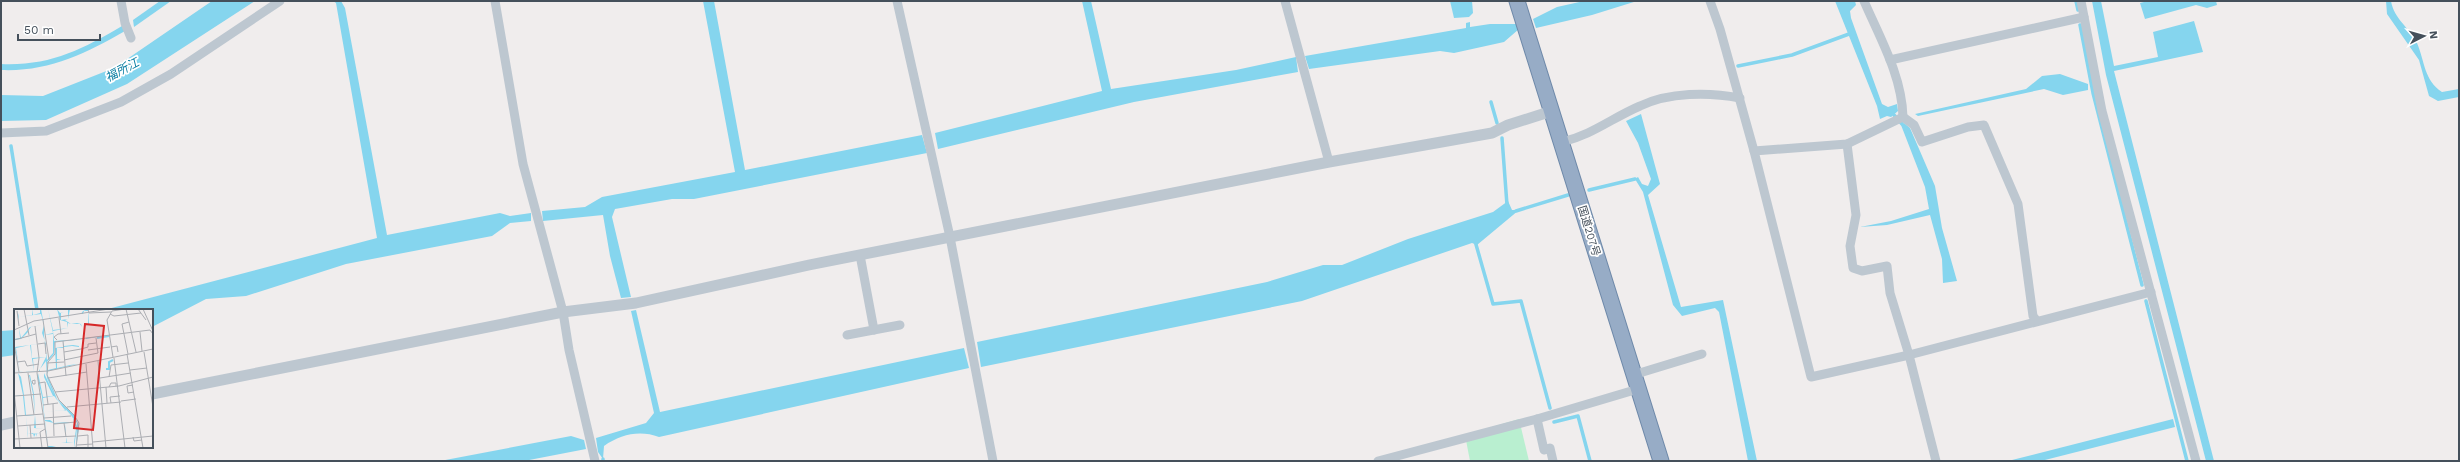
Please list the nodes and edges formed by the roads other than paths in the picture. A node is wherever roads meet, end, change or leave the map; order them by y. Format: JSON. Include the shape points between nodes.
{"nodes":[{"id":1,"x":120,"y":1,"type":"edge"},
{"id":2,"x":280,"y":1,"type":"edge"},
{"id":3,"x":495,"y":1,"type":"edge"},
{"id":4,"x":897,"y":1,"type":"edge"},
{"id":5,"x":1285,"y":1,"type":"edge"},
{"id":6,"x":1517,"y":1,"type":"edge"},
{"id":7,"x":1710,"y":1,"type":"edge"},
{"id":8,"x":1864,"y":1,"type":"edge"},
{"id":9,"x":2081,"y":1,"type":"edge"},
{"id":10,"x":2084,"y":17,"type":"junction"},
{"id":11,"x":132,"y":38,"type":"dead end"},
{"id":12,"x":1890,"y":60,"type":"junction"},
{"id":13,"x":1740,"y":98,"type":"junction"},
{"id":14,"x":1552,"y":110,"type":"junction"},
{"id":15,"x":1903,"y":117,"type":"junction"},
{"id":16,"x":1,"y":133,"type":"edge"},
{"id":17,"x":1562,"y":142,"type":"junction"},
{"id":18,"x":1847,"y":144,"type":"junction"},
{"id":19,"x":1754,"y":151,"type":"junction"},
{"id":20,"x":1329,"y":162,"type":"junction"},
{"id":21,"x":950,"y":237,"type":"junction"},
{"id":22,"x":860,"y":255,"type":"junction"},
{"id":23,"x":2151,"y":292,"type":"junction"},
{"id":24,"x":563,"y":312,"type":"junction"},
{"id":25,"x":2037,"y":320,"type":"junction"},
{"id":26,"x":900,"y":324,"type":"dead end"},
{"id":27,"x":874,"y":330,"type":"junction"},
{"id":28,"x":847,"y":335,"type":"dead end"},
{"id":29,"x":1702,"y":354,"type":"dead end"},
{"id":30,"x":1909,"y":355,"type":"junction"},
{"id":31,"x":1636,"y":382,"type":"junction"},
{"id":32,"x":153,"y":394,"type":"edge"},
{"id":33,"x":1537,"y":420,"type":"junction"},
{"id":34,"x":14,"y":422,"type":"edge"},
{"id":35,"x":1,"y":424,"type":"edge"},
{"id":36,"x":595,"y":461,"type":"edge"},
{"id":37,"x":993,"y":461,"type":"edge"},
{"id":38,"x":1378,"y":461,"type":"edge"},
{"id":39,"x":1553,"y":461,"type":"edge"},
{"id":40,"x":1661,"y":461,"type":"edge"},
{"id":41,"x":1936,"y":461,"type":"edge"},
{"id":42,"x":2196,"y":461,"type":"edge"}],
"edges":[{"from":1,"to":11,"type":"street","via":[[125,23]]},
{"from":2,"to":16,"type":"street","via":[[171,74],[121,102],[46,131]]},
{"from":3,"to":24,"type":"street","via":[[523,164]]},
{"from":4,"to":21,"type":"street"},
{"from":5,"to":20,"type":"street"},
{"from":6,"to":14,"type":"highway","name":"国道207号"},
{"from":7,"to":13,"type":"street"},
{"from":8,"to":12,"type":"street"},
{"from":9,"to":10,"type":"street"},
{"from":10,"to":12,"type":"street"},
{"from":10,"to":23,"type":"street","via":[[2102,111]]},
{"from":12,"to":15,"type":"street","via":[[1903,97]]},
{"from":13,"to":17,"type":"street","via":[[1676,96],[1641,105],[1582,137]]},
{"from":13,"to":19,"type":"street"},
{"from":14,"to":17,"type":"highway","name":"国道207号"},
{"from":14,"to":20,"type":"street","via":[[1492,133]]},
{"from":15,"to":18,"type":"street"},
{"from":15,"to":25,"type":"street","via":[[1914,125],[1922,142],[1968,127],[1984,125],[2018,204],[2033,316]]},
{"from":17,"to":31,"type":"highway","name":"国道207号"},
{"from":18,"to":19,"type":"street"},
{"from":18,"to":30,"type":"street","via":[[1856,216],[1850,246],[1853,268],[1862,271],[1888,266],[1890,293]]},
{"from":19,"to":30,"type":"street","via":[[1811,377]]},
{"from":20,"to":21,"type":"street"},
{"from":21,"to":22,"type":"street"},
{"from":21,"to":37,"type":"street"},
{"from":22,"to":24,"type":"street","via":[[636,303]]},
{"from":22,"to":27,"type":"street"},
{"from":23,"to":25,"type":"street"},
{"from":23,"to":42,"type":"street"},
{"from":24,"to":32,"type":"street"},
{"from":24,"to":36,"type":"street","via":[[569,350]]},
{"from":25,"to":30,"type":"street"},
{"from":26,"to":27,"type":"street"},
{"from":27,"to":28,"type":"street"},
{"from":29,"to":31,"type":"street"},
{"from":30,"to":41,"type":"street"},
{"from":31,"to":33,"type":"street"},
{"from":31,"to":40,"type":"highway","name":"国道207号"},
{"from":33,"to":38,"type":"street"},
{"from":33,"to":39,"type":"street","via":[[1544,450],[1550,448]]},
{"from":34,"to":35,"type":"street"}]}
